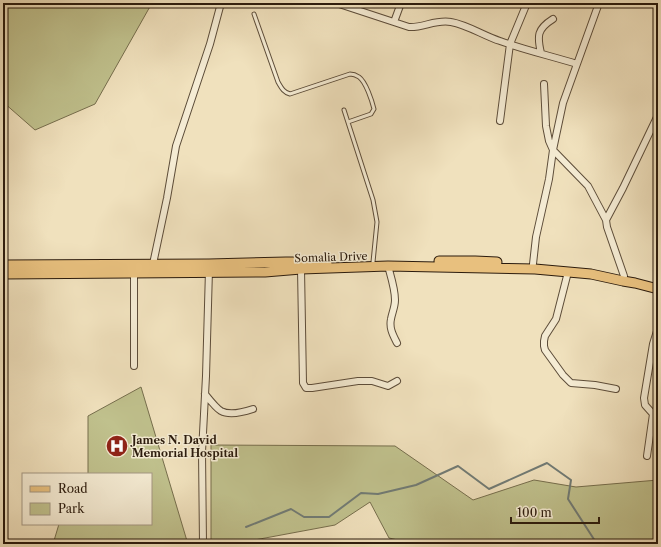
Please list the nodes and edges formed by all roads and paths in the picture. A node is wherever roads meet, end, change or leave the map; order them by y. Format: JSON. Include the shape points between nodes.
{"nodes":[{"id":1,"x":221,"y":3,"type":"edge"},
{"id":2,"x":336,"y":3,"type":"edge"},
{"id":3,"x":401,"y":3,"type":"edge"},
{"id":4,"x":527,"y":3,"type":"edge"},
{"id":5,"x":599,"y":3,"type":"edge"},
{"id":6,"x":254,"y":14,"type":"dead end"},
{"id":7,"x":553,"y":19,"type":"dead end"},
{"id":8,"x":394,"y":22,"type":"junction"},
{"id":9,"x":510,"y":44,"type":"junction"},
{"id":10,"x":541,"y":53,"type":"junction"},
{"id":11,"x":577,"y":64,"type":"junction"},
{"id":12,"x":544,"y":84,"type":"dead end"},
{"id":13,"x":344,"y":110,"type":"dead end"},
{"id":14,"x":658,"y":115,"type":"edge"},
{"id":15,"x":500,"y":121,"type":"dead end"},
{"id":16,"x":348,"y":122,"type":"junction"},
{"id":17,"x":553,"y":150,"type":"junction"},
{"id":18,"x":606,"y":220,"type":"junction"},
{"id":19,"x":373,"y":262,"type":"junction"},
{"id":20,"x":153,"y":264,"type":"junction"},
{"id":21,"x":533,"y":264,"type":"junction"},
{"id":22,"x":3,"y":265,"type":"edge"},
{"id":23,"x":388,"y":266,"type":"junction"},
{"id":24,"x":209,"y":268,"type":"junction"},
{"id":25,"x":301,"y":269,"type":"junction"},
{"id":26,"x":568,"y":272,"type":"junction"},
{"id":27,"x":134,"y":273,"type":"junction"},
{"id":28,"x":3,"y":274,"type":"edge"},
{"id":29,"x":624,"y":278,"type":"junction"},
{"id":30,"x":658,"y":285,"type":"edge"},
{"id":31,"x":658,"y":289,"type":"edge"},
{"id":32,"x":658,"y":328,"type":"edge"},
{"id":33,"x":397,"y":343,"type":"dead end"},
{"id":34,"x":134,"y":366,"type":"dead end"},
{"id":35,"x":397,"y":381,"type":"dead end"},
{"id":36,"x":616,"y":389,"type":"dead end"},
{"id":37,"x":205,"y":394,"type":"junction"},
{"id":38,"x":253,"y":409,"type":"dead end"},
{"id":39,"x":656,"y":415,"type":"edge"},
{"id":40,"x":647,"y":456,"type":"dead end"},
{"id":41,"x":203,"y":544,"type":"edge"}],
"edges":[{"from":1,"to":20,"type":"street","via":[[176,146]]},
{"from":2,"to":8,"type":"street"},
{"from":3,"to":8,"type":"street"},
{"from":4,"to":9,"type":"street"},
{"from":5,"to":11,"type":"street"},
{"from":6,"to":16,"type":"lane","via":[[278,82],[286,93],[290,94],[350,74],[361,77],[374,109],[371,114]]},
{"from":7,"to":10,"type":"street","via":[[540,30]]},
{"from":8,"to":9,"type":"street","via":[[414,27],[450,22]]},
{"from":9,"to":10,"type":"street"},
{"from":9,"to":15,"type":"street"},
{"from":10,"to":11,"type":"street"},
{"from":11,"to":17,"type":"street","via":[[563,103]]},
{"from":12,"to":17,"type":"street","via":[[546,126]]},
{"from":13,"to":16,"type":"lane"},
{"from":14,"to":18,"type":"street"},
{"from":16,"to":19,"type":"lane","via":[[376,214]]},
{"from":17,"to":18,"type":"street","via":[[588,186]]},
{"from":17,"to":21,"type":"street"},
{"from":18,"to":29,"type":"street"},
{"from":19,"to":21,"type":"main road","name":"Somalia Drive","via":[[474,261]]},
{"from":19,"to":24,"type":"main road","name":"Somalia Drive","via":[[286,262]]},
{"from":20,"to":22,"type":"main road","name":"Somalia Drive"},
{"from":20,"to":24,"type":"main road","name":"Somalia Drive"},
{"from":21,"to":29,"type":"main road","name":"Somalia Drive"},
{"from":23,"to":25,"type":"main road","name":"Somalia Drive"},
{"from":23,"to":26,"type":"main road","name":"Somalia Drive"},
{"from":23,"to":33,"type":"street","via":[[395,300],[391,326]]},
{"from":24,"to":25,"type":"main road","name":"Somalia Drive","via":[[265,272]]},
{"from":24,"to":27,"type":"main road","name":"Somalia Drive"},
{"from":24,"to":37,"type":"street"},
{"from":25,"to":35,"type":"street","via":[[303,383],[306,388],[358,381],[372,381],[388,386]]},
{"from":26,"to":29,"type":"main road","name":"Somalia Drive"},
{"from":26,"to":36,"type":"street","via":[[556,319],[546,336],[544,346],[563,375],[572,383]]},
{"from":27,"to":28,"type":"main road","name":"Somalia Drive"},
{"from":27,"to":34,"type":"street"},
{"from":29,"to":30,"type":"main road","name":"Somalia Drive"},
{"from":29,"to":31,"type":"main road","name":"Somalia Drive"},
{"from":32,"to":39,"type":"street","via":[[652,344],[644,398],[645,405]]},
{"from":37,"to":38,"type":"street","via":[[225,412],[235,413]]},
{"from":37,"to":41,"type":"street","via":[[202,452]]},
{"from":39,"to":40,"type":"street"}]}
